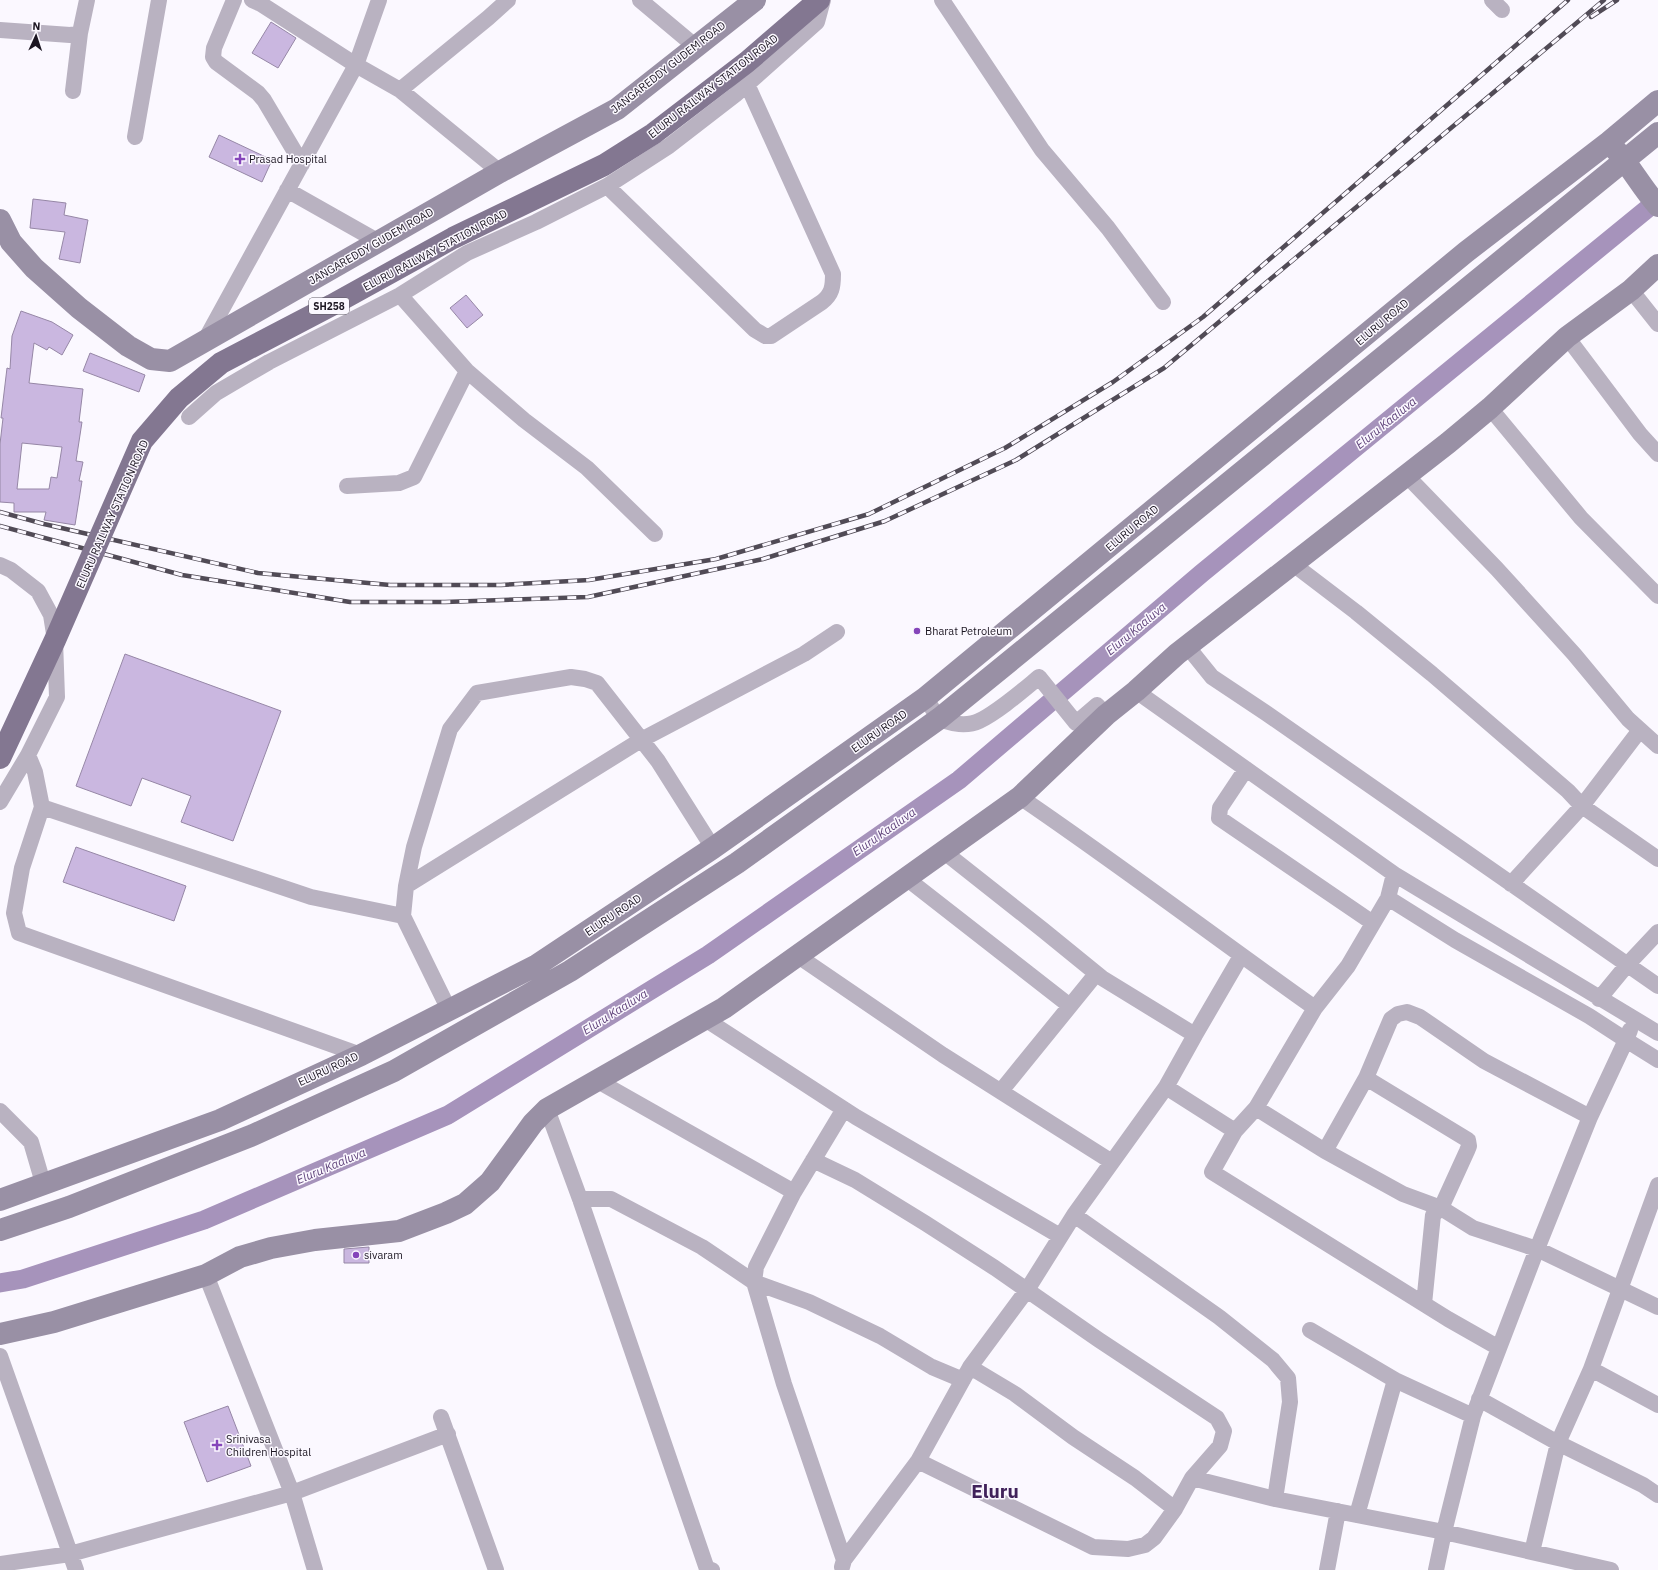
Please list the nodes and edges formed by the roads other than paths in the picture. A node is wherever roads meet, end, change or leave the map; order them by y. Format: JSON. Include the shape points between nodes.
{"nodes":[{"id":1,"x":87,"y":0,"type":"edge"},
{"id":2,"x":159,"y":0,"type":"edge"},
{"id":3,"x":234,"y":0,"type":"edge"},
{"id":4,"x":252,"y":0,"type":"edge"},
{"id":5,"x":379,"y":0,"type":"edge"},
{"id":6,"x":508,"y":0,"type":"edge"},
{"id":7,"x":640,"y":0,"type":"edge"},
{"id":8,"x":755,"y":0,"type":"edge"},
{"id":9,"x":819,"y":0,"type":"edge"},
{"id":10,"x":823,"y":0,"type":"edge"},
{"id":11,"x":942,"y":0,"type":"edge"},
{"id":12,"x":0,"y":30,"type":"edge"},
{"id":13,"x":80,"y":33,"type":"junction"},
{"id":14,"x":696,"y":47,"type":"junction"},
{"id":15,"x":356,"y":65,"type":"junction"},
{"id":16,"x":747,"y":84,"type":"junction"},
{"id":17,"x":74,"y":90,"type":"dead end"},
{"id":18,"x":400,"y":90,"type":"junction"},
{"id":19,"x":1658,"y":102,"type":"edge"},
{"id":20,"x":1658,"y":133,"type":"edge"},
{"id":21,"x":135,"y":137,"type":"dead end"},
{"id":22,"x":1610,"y":142,"type":"junction"},
{"id":23,"x":1625,"y":160,"type":"junction"},
{"id":24,"x":302,"y":164,"type":"junction"},
{"id":25,"x":500,"y":172,"type":"junction"},
{"id":26,"x":607,"y":186,"type":"junction"},
{"id":27,"x":287,"y":190,"type":"junction"},
{"id":28,"x":1658,"y":206,"type":"edge"},
{"id":29,"x":0,"y":220,"type":"edge"},
{"id":30,"x":379,"y":242,"type":"junction"},
{"id":31,"x":1658,"y":265,"type":"edge"},
{"id":32,"x":1631,"y":290,"type":"junction"},
{"id":33,"x":400,"y":295,"type":"junction"},
{"id":34,"x":1163,"y":302,"type":"dead end"},
{"id":35,"x":1658,"y":324,"type":"edge"},
{"id":36,"x":1567,"y":337,"type":"junction"},
{"id":37,"x":204,"y":342,"type":"junction"},
{"id":38,"x":467,"y":370,"type":"junction"},
{"id":39,"x":1490,"y":408,"type":"junction"},
{"id":40,"x":189,"y":417,"type":"dead end"},
{"id":41,"x":1658,"y":454,"type":"edge"},
{"id":42,"x":1407,"y":476,"type":"junction"},
{"id":43,"x":347,"y":486,"type":"dead end"},
{"id":44,"x":655,"y":534,"type":"dead end"},
{"id":45,"x":1292,"y":564,"type":"junction"},
{"id":46,"x":0,"y":565,"type":"edge"},
{"id":47,"x":1658,"y":596,"type":"edge"},
{"id":48,"x":837,"y":632,"type":"dead end"},
{"id":49,"x":55,"y":640,"type":"junction"},
{"id":50,"x":1182,"y":650,"type":"junction"},
{"id":51,"x":1136,"y":691,"type":"junction"},
{"id":52,"x":925,"y":698,"type":"junction"},
{"id":53,"x":1102,"y":710,"type":"junction"},
{"id":54,"x":940,"y":718,"type":"junction"},
{"id":55,"x":1640,"y":730,"type":"junction"},
{"id":56,"x":641,"y":740,"type":"junction"},
{"id":57,"x":1658,"y":746,"type":"edge"},
{"id":58,"x":28,"y":755,"type":"junction"},
{"id":59,"x":0,"y":758,"type":"edge"},
{"id":60,"x":1246,"y":769,"type":"junction"},
{"id":61,"x":1020,"y":797,"type":"junction"},
{"id":62,"x":0,"y":802,"type":"edge"},
{"id":63,"x":1582,"y":806,"type":"junction"},
{"id":64,"x":42,"y":807,"type":"junction"},
{"id":65,"x":713,"y":848,"type":"junction"},
{"id":66,"x":943,"y":851,"type":"junction"},
{"id":67,"x":1658,"y":860,"type":"edge"},
{"id":68,"x":1394,"y":874,"type":"junction"},
{"id":69,"x":906,"y":878,"type":"junction"},
{"id":70,"x":1511,"y":884,"type":"junction"},
{"id":71,"x":406,"y":886,"type":"junction"},
{"id":72,"x":1388,"y":898,"type":"junction"},
{"id":73,"x":403,"y":916,"type":"junction"},
{"id":74,"x":1373,"y":923,"type":"junction"},
{"id":75,"x":1658,"y":932,"type":"edge"},
{"id":76,"x":798,"y":956,"type":"junction"},
{"id":77,"x":1241,"y":956,"type":"junction"},
{"id":78,"x":1624,"y":969,"type":"junction"},
{"id":79,"x":1096,"y":974,"type":"junction"},
{"id":80,"x":1658,"y":986,"type":"edge"},
{"id":81,"x":1603,"y":994,"type":"junction"},
{"id":82,"x":1070,"y":1006,"type":"junction"},
{"id":83,"x":1315,"y":1008,"type":"junction"},
{"id":84,"x":449,"y":1010,"type":"junction"},
{"id":85,"x":705,"y":1020,"type":"junction"},
{"id":86,"x":1634,"y":1020,"type":"junction"},
{"id":87,"x":1658,"y":1034,"type":"edge"},
{"id":88,"x":1195,"y":1035,"type":"junction"},
{"id":89,"x":1626,"y":1040,"type":"junction"},
{"id":90,"x":361,"y":1054,"type":"junction"},
{"id":91,"x":1658,"y":1060,"type":"edge"},
{"id":92,"x":1366,"y":1078,"type":"junction"},
{"id":93,"x":598,"y":1081,"type":"junction"},
{"id":94,"x":1166,"y":1087,"type":"junction"},
{"id":95,"x":1001,"y":1091,"type":"junction"},
{"id":96,"x":1256,"y":1108,"type":"junction"},
{"id":97,"x":547,"y":1109,"type":"junction"},
{"id":98,"x":844,"y":1109,"type":"junction"},
{"id":99,"x":0,"y":1111,"type":"edge"},
{"id":100,"x":1590,"y":1117,"type":"junction"},
{"id":101,"x":1235,"y":1132,"type":"junction"},
{"id":102,"x":1326,"y":1151,"type":"junction"},
{"id":103,"x":813,"y":1160,"type":"junction"},
{"id":104,"x":1112,"y":1162,"type":"junction"},
{"id":105,"x":43,"y":1183,"type":"junction"},
{"id":106,"x":1658,"y":1185,"type":"edge"},
{"id":107,"x":794,"y":1192,"type":"junction"},
{"id":108,"x":580,"y":1199,"type":"junction"},
{"id":109,"x":0,"y":1200,"type":"edge"},
{"id":110,"x":1441,"y":1208,"type":"junction"},
{"id":111,"x":1074,"y":1215,"type":"junction"},
{"id":112,"x":0,"y":1230,"type":"edge"},
{"id":113,"x":1060,"y":1236,"type":"junction"},
{"id":114,"x":1537,"y":1249,"type":"junction"},
{"id":115,"x":206,"y":1275,"type":"junction"},
{"id":116,"x":754,"y":1282,"type":"junction"},
{"id":117,"x":1026,"y":1290,"type":"junction"},
{"id":118,"x":1621,"y":1290,"type":"junction"},
{"id":119,"x":1424,"y":1304,"type":"junction"},
{"id":120,"x":1658,"y":1307,"type":"edge"},
{"id":121,"x":1310,"y":1330,"type":"dead end"},
{"id":122,"x":0,"y":1334,"type":"edge"},
{"id":123,"x":1499,"y":1348,"type":"junction"},
{"id":124,"x":0,"y":1356,"type":"edge"},
{"id":125,"x":1591,"y":1369,"type":"junction"},
{"id":126,"x":966,"y":1374,"type":"junction"},
{"id":127,"x":1395,"y":1380,"type":"junction"},
{"id":128,"x":1479,"y":1399,"type":"junction"},
{"id":129,"x":1658,"y":1405,"type":"edge"},
{"id":130,"x":1473,"y":1416,"type":"junction"},
{"id":131,"x":441,"y":1418,"type":"dead end"},
{"id":132,"x":448,"y":1434,"type":"junction"},
{"id":133,"x":1558,"y":1443,"type":"junction"},
{"id":134,"x":918,"y":1461,"type":"junction"},
{"id":135,"x":1192,"y":1478,"type":"junction"},
{"id":136,"x":292,"y":1493,"type":"junction"},
{"id":137,"x":1658,"y":1495,"type":"edge"},
{"id":138,"x":1275,"y":1499,"type":"junction"},
{"id":139,"x":1175,"y":1509,"type":"junction"},
{"id":140,"x":1338,"y":1511,"type":"junction"},
{"id":141,"x":1357,"y":1515,"type":"junction"},
{"id":142,"x":1444,"y":1532,"type":"junction"},
{"id":143,"x":1532,"y":1552,"type":"junction"},
{"id":144,"x":70,"y":1554,"type":"junction"},
{"id":145,"x":0,"y":1564,"type":"edge"},
{"id":146,"x":843,"y":1565,"type":"edge"},
{"id":147,"x":76,"y":1570,"type":"edge"},
{"id":148,"x":315,"y":1570,"type":"edge"},
{"id":149,"x":496,"y":1570,"type":"edge"},
{"id":150,"x":709,"y":1570,"type":"edge"},
{"id":151,"x":1327,"y":1570,"type":"edge"},
{"id":152,"x":1436,"y":1570,"type":"edge"},
{"id":153,"x":1611,"y":1570,"type":"edge"}],
"edges":[{"from":1,"to":13,"type":"street"},
{"from":2,"to":21,"type":"street"},
{"from":3,"to":24,"type":"street","via":[[214,48],[213,57],[264,100]]},
{"from":4,"to":15,"type":"street"},
{"from":5,"to":15,"type":"street"},
{"from":6,"to":18,"type":"street"},
{"from":7,"to":14,"type":"street"},
{"from":8,"to":14,"type":"main road","name":"JANGAREDDY GUDEM ROAD"},
{"from":9,"to":49,"type":"main road","name":"ELURU RAILWAY STATION ROAD","number":"SH258","bridge":true,"via":[[747,62],[653,134],[604,165],[453,238],[221,363],[179,398],[142,441]]},
{"from":10,"to":16,"type":"street","via":[[817,22]]},
{"from":11,"to":34,"type":"street","via":[[1042,150],[1108,228]]},
{"from":12,"to":13,"type":"street","via":[[70,35]]},
{"from":13,"to":17,"type":"street"},
{"from":14,"to":25,"type":"main road","name":"JANGAREDDY GUDEM ROAD","via":[[617,109]]},
{"from":15,"to":18,"type":"street"},
{"from":15,"to":24,"type":"street"},
{"from":16,"to":26,"type":"street","via":[[669,146]]},
{"from":16,"to":26,"type":"street","via":[[834,274],[830,296],[822,302],[771,336],[765,336],[755,330]]},
{"from":18,"to":25,"type":"street"},
{"from":19,"to":22,"type":"main road","name":"ELURU ROAD"},
{"from":20,"to":23,"type":"main road"},
{"from":22,"to":23,"type":"main road"},
{"from":22,"to":52,"type":"main road","name":"ELURU ROAD","via":[[1466,252]]},
{"from":23,"to":28,"type":"main road","via":[[1642,188]]},
{"from":23,"to":54,"type":"main road"},
{"from":24,"to":27,"type":"street"},
{"from":25,"to":30,"type":"main road","name":"JANGAREDDY GUDEM ROAD"},
{"from":26,"to":33,"type":"street","via":[[467,253]]},
{"from":27,"to":30,"type":"street"},
{"from":27,"to":37,"type":"street"},
{"from":29,"to":37,"type":"main road","name":"JANGAREDDY GUDEM ROAD","via":[[11,242],[34,268],[79,308],[128,346],[151,359],[170,361]]},
{"from":30,"to":37,"type":"main road","name":"JANGAREDDY GUDEM ROAD"},
{"from":31,"to":32,"type":"main road"},
{"from":32,"to":35,"type":"street"},
{"from":32,"to":36,"type":"main road"},
{"from":33,"to":38,"type":"street"},
{"from":33,"to":40,"type":"street","via":[[269,362],[216,393]]},
{"from":36,"to":39,"type":"main road"},
{"from":36,"to":41,"type":"street"},
{"from":38,"to":43,"type":"street","via":[[414,477],[398,483]]},
{"from":38,"to":44,"type":"street","via":[[524,420],[587,468]]},
{"from":39,"to":42,"type":"main road"},
{"from":39,"to":47,"type":"street","via":[[1581,518]]},
{"from":42,"to":45,"type":"main road"},
{"from":42,"to":55,"type":"street","via":[[1497,569]]},
{"from":45,"to":50,"type":"main road"},
{"from":45,"to":63,"type":"street","via":[[1432,674],[1568,791]]},
{"from":46,"to":49,"type":"street","via":[[11,570],[38,591],[51,615]]},
{"from":48,"to":56,"type":"street","via":[[804,654]]},
{"from":49,"to":58,"type":"street","via":[[57,697]]},
{"from":49,"to":59,"type":"main road","name":"ELURU RAILWAY STATION ROAD","number":"SH258","bridge":true},
{"from":50,"to":51,"type":"main road"},
{"from":50,"to":70,"type":"street","via":[[1222,685]]},
{"from":51,"to":53,"type":"main road"},
{"from":51,"to":60,"type":"street"},
{"from":52,"to":54,"type":"street"},
{"from":52,"to":65,"type":"main road","name":"ELURU ROAD"},
{"from":53,"to":54,"type":"street","via":[[1076,724],[1039,677],[978,722],[961,724]]},
{"from":53,"to":61,"type":"main road"},
{"from":54,"to":112,"type":"main road","via":[[737,863],[570,972],[394,1071],[253,1135],[69,1207]]},
{"from":55,"to":57,"type":"street"},
{"from":55,"to":63,"type":"street"},
{"from":56,"to":65,"type":"street","via":[[658,761]]},
{"from":56,"to":71,"type":"street"},
{"from":56,"to":71,"type":"street","via":[[597,683],[585,679],[571,677],[477,693],[450,729],[414,847]]},
{"from":58,"to":62,"type":"street"},
{"from":58,"to":64,"type":"street","via":[[35,772]]},
{"from":60,"to":68,"type":"street"},
{"from":60,"to":74,"type":"street","via":[[1220,808],[1220,818]]},
{"from":61,"to":66,"type":"main road"},
{"from":61,"to":77,"type":"street","via":[[1085,841]]},
{"from":63,"to":67,"type":"street"},
{"from":63,"to":70,"type":"street"},
{"from":64,"to":73,"type":"street","via":[[311,897]]},
{"from":64,"to":90,"type":"street","via":[[22,868],[14,913],[19,933]]},
{"from":65,"to":84,"type":"main road","name":"ELURU ROAD","via":[[537,965]]},
{"from":66,"to":69,"type":"main road"},
{"from":66,"to":79,"type":"street"},
{"from":68,"to":72,"type":"street"},
{"from":68,"to":81,"type":"street"},
{"from":69,"to":76,"type":"main road"},
{"from":69,"to":82,"type":"street"},
{"from":70,"to":78,"type":"street"},
{"from":71,"to":73,"type":"street"},
{"from":72,"to":74,"type":"street"},
{"from":72,"to":89,"type":"street"},
{"from":73,"to":84,"type":"street"},
{"from":74,"to":83,"type":"street","via":[[1348,966]]},
{"from":75,"to":78,"type":"street"},
{"from":76,"to":85,"type":"main road"},
{"from":76,"to":95,"type":"street","via":[[943,1055]]},
{"from":77,"to":83,"type":"street"},
{"from":77,"to":88,"type":"street"},
{"from":78,"to":80,"type":"street"},
{"from":78,"to":81,"type":"street"},
{"from":79,"to":82,"type":"street"},
{"from":79,"to":88,"type":"street"},
{"from":81,"to":86,"type":"street"},
{"from":82,"to":95,"type":"street"},
{"from":83,"to":96,"type":"street"},
{"from":84,"to":90,"type":"main road","name":"ELURU ROAD"},
{"from":85,"to":93,"type":"main road"},
{"from":85,"to":98,"type":"street"},
{"from":86,"to":87,"type":"street"},
{"from":86,"to":89,"type":"street"},
{"from":88,"to":94,"type":"street"},
{"from":89,"to":91,"type":"street"},
{"from":89,"to":100,"type":"street"},
{"from":90,"to":105,"type":"main road","name":"ELURU ROAD","via":[[220,1120]]},
{"from":92,"to":100,"type":"street","via":[[1391,1019],[1407,1012],[1420,1017],[1484,1061]]},
{"from":92,"to":102,"type":"street"},
{"from":92,"to":110,"type":"street","via":[[1468,1140],[1469,1146]]},
{"from":93,"to":97,"type":"main road"},
{"from":93,"to":107,"type":"street"},
{"from":94,"to":101,"type":"street"},
{"from":94,"to":104,"type":"street"},
{"from":95,"to":104,"type":"street"},
{"from":96,"to":101,"type":"street"},
{"from":96,"to":102,"type":"street"},
{"from":97,"to":108,"type":"street"},
{"from":97,"to":115,"type":"main road","via":[[533,1123],[490,1182],[456,1208],[399,1231],[315,1240],[271,1248],[240,1257]]},
{"from":98,"to":103,"type":"street"},
{"from":98,"to":113,"type":"street"},
{"from":99,"to":105,"type":"street","via":[[32,1142]]},
{"from":100,"to":114,"type":"street"},
{"from":101,"to":119,"type":"street","via":[[1212,1172]]},
{"from":102,"to":110,"type":"street","via":[[1403,1194]]},
{"from":103,"to":107,"type":"street"},
{"from":103,"to":117,"type":"street","via":[[855,1180]]},
{"from":104,"to":111,"type":"street"},
{"from":105,"to":109,"type":"main road","name":"ELURU ROAD"},
{"from":106,"to":118,"type":"street"},
{"from":107,"to":116,"type":"street","via":[[756,1267]]},
{"from":108,"to":116,"type":"street","via":[[611,1199],[702,1247]]},
{"from":108,"to":150,"type":"street"},
{"from":110,"to":114,"type":"street","via":[[1473,1228]]},
{"from":110,"to":119,"type":"street","via":[[1433,1215]]},
{"from":111,"to":113,"type":"street"},
{"from":111,"to":138,"type":"street","via":[[1218,1317],[1273,1360],[1288,1378],[1290,1402]]},
{"from":113,"to":117,"type":"street"},
{"from":114,"to":118,"type":"street"},
{"from":114,"to":123,"type":"street"},
{"from":115,"to":122,"type":"main road","via":[[54,1322]]},
{"from":115,"to":136,"type":"street"},
{"from":116,"to":126,"type":"street","via":[[809,1302],[880,1336],[932,1367]]},
{"from":116,"to":146,"type":"street"},
{"from":117,"to":126,"type":"street"},
{"from":117,"to":135,"type":"street","via":[[1217,1418],[1224,1431],[1220,1446]]},
{"from":118,"to":120,"type":"street"},
{"from":118,"to":125,"type":"street"},
{"from":119,"to":123,"type":"street"},
{"from":121,"to":127,"type":"street"},
{"from":123,"to":128,"type":"street"},
{"from":124,"to":144,"type":"street"},
{"from":125,"to":129,"type":"street"},
{"from":125,"to":133,"type":"street"},
{"from":126,"to":134,"type":"street"},
{"from":126,"to":139,"type":"street","via":[[1015,1394]]},
{"from":127,"to":130,"type":"street"},
{"from":127,"to":141,"type":"street"},
{"from":128,"to":130,"type":"street"},
{"from":128,"to":133,"type":"street"},
{"from":130,"to":142,"type":"street"},
{"from":131,"to":132,"type":"street"},
{"from":132,"to":136,"type":"street"},
{"from":132,"to":149,"type":"street"},
{"from":133,"to":137,"type":"street"},
{"from":133,"to":143,"type":"street"},
{"from":134,"to":139,"type":"street","via":[[1093,1547],[1128,1549],[1145,1545],[1154,1538]]},
{"from":134,"to":146,"type":"street"},
{"from":135,"to":138,"type":"street"},
{"from":135,"to":139,"type":"street"},
{"from":136,"to":144,"type":"street"},
{"from":136,"to":148,"type":"street"},
{"from":138,"to":140,"type":"street"},
{"from":140,"to":141,"type":"street"},
{"from":140,"to":151,"type":"street"},
{"from":141,"to":142,"type":"street"},
{"from":142,"to":143,"type":"street"},
{"from":142,"to":152,"type":"street"},
{"from":143,"to":153,"type":"street"},
{"from":144,"to":145,"type":"street"},
{"from":144,"to":147,"type":"street"}]}
